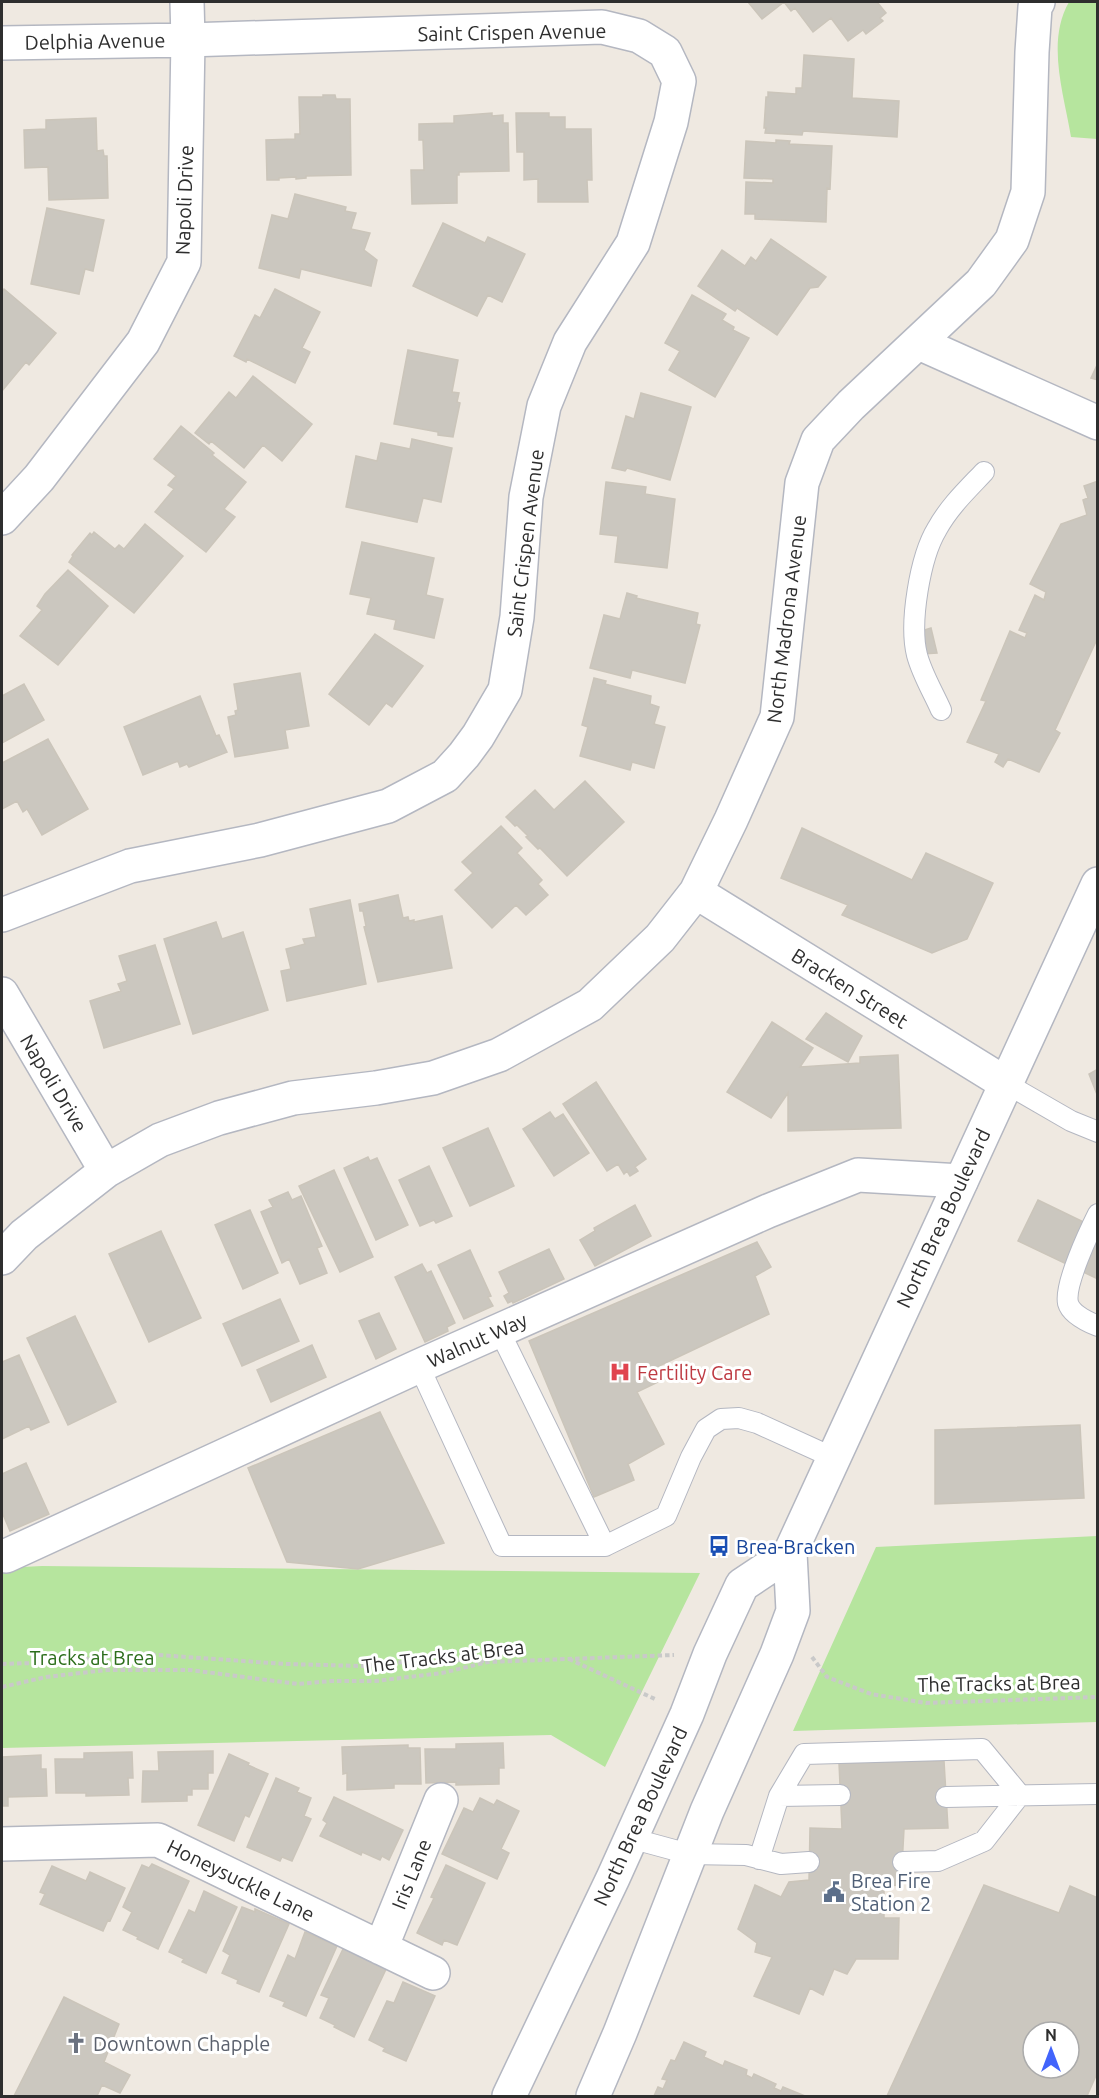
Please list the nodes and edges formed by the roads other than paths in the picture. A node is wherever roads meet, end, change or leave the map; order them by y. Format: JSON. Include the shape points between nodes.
{"nodes":[{"id":1,"x":187,"y":2,"type":"edge"},
{"id":2,"x":1038,"y":2,"type":"edge"},
{"id":3,"x":188,"y":40,"type":"junction"},
{"id":4,"x":2,"y":43,"type":"edge"},
{"id":5,"x":919,"y":343,"type":"junction"},
{"id":6,"x":1098,"y":423,"type":"edge"},
{"id":7,"x":984,"y":472,"type":"dead end"},
{"id":8,"x":2,"y":518,"type":"edge"},
{"id":9,"x":941,"y":710,"type":"dead end"},
{"id":10,"x":1098,"y":884,"type":"edge"},
{"id":11,"x":696,"y":892,"type":"junction"},
{"id":12,"x":2,"y":915,"type":"edge"},
{"id":13,"x":2,"y":994,"type":"edge"},
{"id":14,"x":1005,"y":1083,"type":"junction"},
{"id":15,"x":1098,"y":1132,"type":"edge"},
{"id":16,"x":106,"y":1171,"type":"junction"},
{"id":17,"x":961,"y":1181,"type":"junction"},
{"id":18,"x":1098,"y":1214,"type":"edge"},
{"id":19,"x":2,"y":1258,"type":"edge"},
{"id":20,"x":1098,"y":1326,"type":"edge"},
{"id":21,"x":499,"y":1330,"type":"junction"},
{"id":22,"x":419,"y":1366,"type":"junction"},
{"id":23,"x":834,"y":1458,"type":"junction"},
{"id":24,"x":604,"y":1546,"type":"junction"},
{"id":25,"x":790,"y":1553,"type":"junction"},
{"id":26,"x":6,"y":1556,"type":"dead end"},
{"id":27,"x":1098,"y":1794,"type":"edge"},
{"id":28,"x":840,"y":1795,"type":"dead end"},
{"id":29,"x":1020,"y":1795,"type":"junction"},
{"id":30,"x":779,"y":1796,"type":"junction"},
{"id":31,"x":946,"y":1797,"type":"dead end"},
{"id":32,"x":441,"y":1800,"type":"dead end"},
{"id":33,"x":630,"y":1838,"type":"junction"},
{"id":34,"x":2,"y":1844,"type":"edge"},
{"id":35,"x":689,"y":1854,"type":"junction"},
{"id":36,"x":759,"y":1859,"type":"junction"},
{"id":37,"x":809,"y":1862,"type":"dead end"},
{"id":38,"x":903,"y":1862,"type":"dead end"},
{"id":39,"x":381,"y":1948,"type":"junction"},
{"id":40,"x":433,"y":1973,"type":"dead end"},
{"id":41,"x":509,"y":2097,"type":"edge"},
{"id":42,"x":593,"y":2097,"type":"edge"}],
"edges":[{"from":1,"to":3,"type":"street","name":"Napoli Drive"},
{"from":2,"to":5,"type":"street","name":"North Madrona Avenue","via":[[1032,52],[1028,192],[1012,240],[981,283]]},
{"from":3,"to":4,"type":"street","name":"Delphia Avenue"},
{"from":3,"to":8,"type":"street","name":"Napoli Drive","via":[[184,262],[143,342],[39,478]]},
{"from":3,"to":12,"type":"street","name":"Saint Crispen Avenue","via":[[602,27],[639,36],[665,52],[679,81],[671,122],[633,243],[570,342],[543,406],[526,497],[517,617],[505,690],[464,755],[445,776],[388,806],[260,840],[130,866]]},
{"from":5,"to":6,"type":"street"},
{"from":5,"to":11,"type":"street","name":"North Madrona Avenue","via":[[818,440],[802,483],[777,717]]},
{"from":7,"to":9,"type":"lane","via":[[935,530],[922,568],[914,619],[917,654]]},
{"from":10,"to":14,"type":"street","name":"North Brea Boulevard"},
{"from":11,"to":14,"type":"street","name":"Bracken Street"},
{"from":11,"to":16,"type":"street","name":"North Madrona Avenue","via":[[660,938],[590,1005],[499,1055],[433,1078],[293,1098],[219,1118],[160,1140]]},
{"from":13,"to":16,"type":"street","name":"Napoli Drive"},
{"from":14,"to":15,"type":"lane"},
{"from":14,"to":17,"type":"street","name":"North Brea Boulevard"},
{"from":16,"to":19,"type":"street","name":"North Madrona Avenue","via":[[24,1235]]},
{"from":17,"to":21,"type":"street","name":"Walnut Way","via":[[858,1175]]},
{"from":17,"to":23,"type":"street","name":"North Brea Boulevard"},
{"from":18,"to":20,"type":"lane","via":[[1068,1291],[1072,1310]]},
{"from":21,"to":22,"type":"street","name":"Walnut Way"},
{"from":21,"to":24,"type":"lane"},
{"from":22,"to":24,"type":"lane","via":[[502,1546]]},
{"from":22,"to":26,"type":"street","name":"Walnut Way"},
{"from":23,"to":24,"type":"lane","via":[[757,1423],[722,1419],[706,1429],[666,1516]]},
{"from":23,"to":25,"type":"street","name":"North Brea Boulevard"},
{"from":25,"to":33,"type":"street","name":"North Brea Boulevard","via":[[742,1585]]},
{"from":25,"to":35,"type":"street","name":"North Brea Boulevard","via":[[793,1611]]},
{"from":27,"to":29,"type":"lane"},
{"from":28,"to":30,"type":"lane"},
{"from":29,"to":30,"type":"lane","via":[[982,1749],[804,1754]]},
{"from":29,"to":31,"type":"lane"},
{"from":29,"to":38,"type":"lane","via":[[984,1841],[938,1861]]},
{"from":30,"to":36,"type":"lane"},
{"from":32,"to":39,"type":"street","name":"Iris Lane"},
{"from":33,"to":35,"type":"lane"},
{"from":33,"to":41,"type":"street","name":"North Brea Boulevard"},
{"from":34,"to":39,"type":"street","name":"Honeysuckle Lane","via":[[158,1840]]},
{"from":35,"to":36,"type":"lane","via":[[746,1855]]},
{"from":35,"to":42,"type":"street","name":"North Brea Boulevard"},
{"from":36,"to":37,"type":"lane","via":[[781,1864]]},
{"from":39,"to":40,"type":"street","name":"Honeysuckle Lane"}]}
